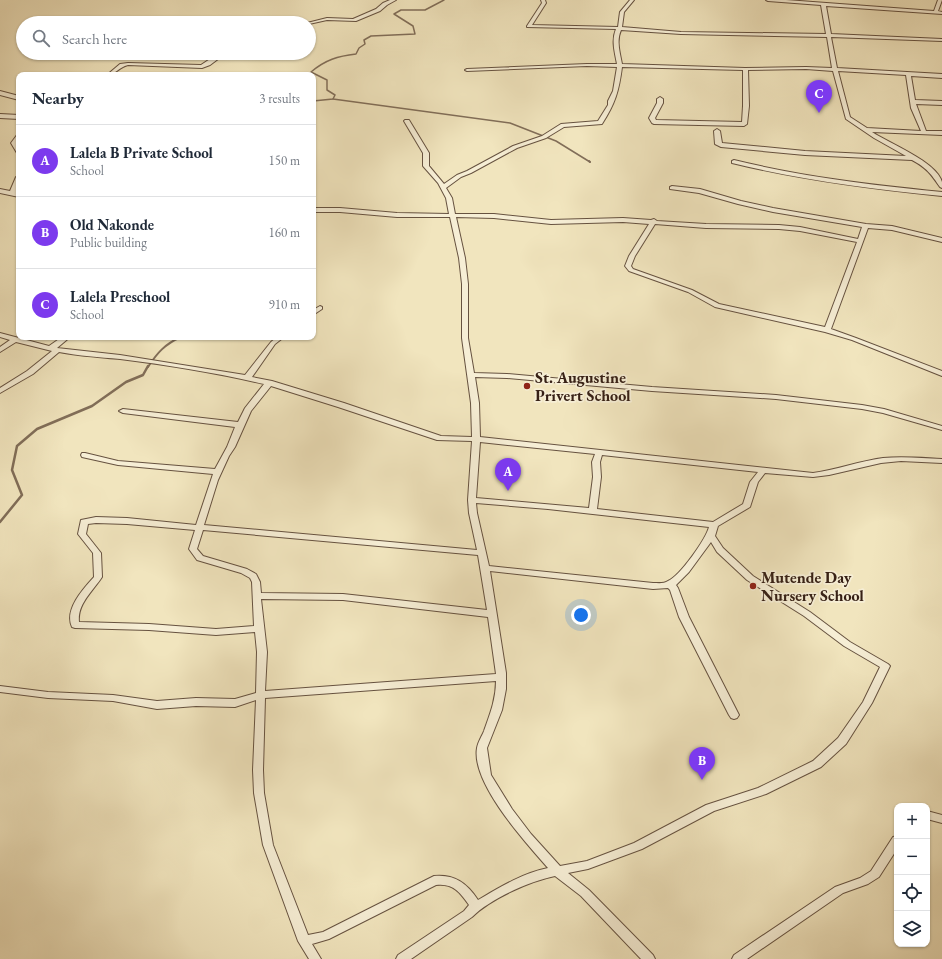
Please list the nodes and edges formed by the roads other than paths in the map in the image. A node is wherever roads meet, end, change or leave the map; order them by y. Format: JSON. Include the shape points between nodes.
{"nodes":[{"id":1,"x":394,"y":0,"type":"edge"},
{"id":2,"x":543,"y":0,"type":"edge"},
{"id":3,"x":632,"y":0,"type":"edge"},
{"id":4,"x":768,"y":0,"type":"edge"},
{"id":5,"x":940,"y":0,"type":"edge"},
{"id":6,"x":823,"y":4,"type":"junction"},
{"id":7,"x":936,"y":13,"type":"junction"},
{"id":8,"x":942,"y":13,"type":"edge"},
{"id":9,"x":316,"y":21,"type":"edge"},
{"id":10,"x":618,"y":28,"type":"junction"},
{"id":11,"x":830,"y":35,"type":"junction"},
{"id":12,"x":942,"y":40,"type":"edge"},
{"id":13,"x":214,"y":60,"type":"edge"},
{"id":14,"x":620,"y":66,"type":"junction"},
{"id":15,"x":192,"y":67,"type":"junction"},
{"id":16,"x":745,"y":69,"type":"junction"},
{"id":17,"x":466,"y":70,"type":"dead end"},
{"id":18,"x":835,"y":70,"type":"junction"},
{"id":19,"x":113,"y":72,"type":"edge"},
{"id":20,"x":187,"y":72,"type":"edge"},
{"id":21,"x":908,"y":75,"type":"junction"},
{"id":22,"x":942,"y":76,"type":"edge"},
{"id":23,"x":0,"y":93,"type":"edge"},
{"id":24,"x":16,"y":97,"type":"edge"},
{"id":25,"x":660,"y":98,"type":"dead end"},
{"id":26,"x":914,"y":102,"type":"junction"},
{"id":27,"x":942,"y":103,"type":"edge"},
{"id":28,"x":0,"y":116,"type":"edge"},
{"id":29,"x":16,"y":117,"type":"edge"},
{"id":30,"x":408,"y":121,"type":"dead end"},
{"id":31,"x":866,"y":130,"type":"junction"},
{"id":32,"x":717,"y":131,"type":"dead end"},
{"id":33,"x":924,"y":132,"type":"junction"},
{"id":34,"x":942,"y":133,"type":"edge"},
{"id":35,"x":914,"y":158,"type":"junction"},
{"id":36,"x":734,"y":162,"type":"dead end"},
{"id":37,"x":16,"y":184,"type":"edge"},
{"id":38,"x":942,"y":186,"type":"edge"},
{"id":39,"x":443,"y":187,"type":"junction"},
{"id":40,"x":672,"y":188,"type":"dead end"},
{"id":41,"x":0,"y":190,"type":"edge"},
{"id":42,"x":12,"y":194,"type":"junction"},
{"id":43,"x":942,"y":194,"type":"edge"},
{"id":44,"x":16,"y":195,"type":"edge"},
{"id":45,"x":316,"y":210,"type":"edge"},
{"id":46,"x":453,"y":216,"type":"junction"},
{"id":47,"x":654,"y":221,"type":"junction"},
{"id":48,"x":866,"y":226,"type":"junction"},
{"id":49,"x":942,"y":240,"type":"edge"},
{"id":50,"x":860,"y":241,"type":"junction"},
{"id":51,"x":320,"y":308,"type":"dead end"},
{"id":52,"x":316,"y":311,"type":"edge"},
{"id":53,"x":827,"y":330,"type":"junction"},
{"id":54,"x":0,"y":335,"type":"edge"},
{"id":55,"x":16,"y":339,"type":"joint"},
{"id":56,"x":20,"y":340,"type":"edge"},
{"id":57,"x":64,"y":340,"type":"edge"},
{"id":58,"x":277,"y":340,"type":"edge"},
{"id":59,"x":54,"y":349,"type":"junction"},
{"id":60,"x":0,"y":350,"type":"edge"},
{"id":61,"x":942,"y":374,"type":"edge"},
{"id":62,"x":472,"y":375,"type":"junction"},
{"id":63,"x":247,"y":378,"type":"junction"},
{"id":64,"x":269,"y":383,"type":"junction"},
{"id":65,"x":0,"y":391,"type":"edge"},
{"id":66,"x":123,"y":411,"type":"dead end"},
{"id":67,"x":240,"y":425,"type":"junction"},
{"id":68,"x":942,"y":428,"type":"edge"},
{"id":69,"x":476,"y":439,"type":"junction"},
{"id":70,"x":599,"y":452,"type":"junction"},
{"id":71,"x":85,"y":455,"type":"dead end"},
{"id":72,"x":942,"y":461,"type":"edge"},
{"id":73,"x":764,"y":471,"type":"junction"},
{"id":74,"x":217,"y":472,"type":"junction"},
{"id":75,"x":472,"y":500,"type":"junction"},
{"id":76,"x":593,"y":511,"type":"junction"},
{"id":77,"x":714,"y":525,"type":"junction"},
{"id":78,"x":198,"y":528,"type":"junction"},
{"id":79,"x":711,"y":536,"type":"junction"},
{"id":80,"x":481,"y":552,"type":"junction"},
{"id":81,"x":485,"y":568,"type":"junction"},
{"id":82,"x":669,"y":585,"type":"junction"},
{"id":83,"x":256,"y":596,"type":"junction"},
{"id":84,"x":491,"y":614,"type":"junction"},
{"id":85,"x":259,"y":629,"type":"junction"},
{"id":86,"x":501,"y":677,"type":"junction"},
{"id":87,"x":0,"y":689,"type":"edge"},
{"id":88,"x":260,"y":695,"type":"junction"},
{"id":89,"x":734,"y":715,"type":"dead end"},
{"id":90,"x":930,"y":816,"type":"edge"},
{"id":91,"x":942,"y":819,"type":"edge"},
{"id":92,"x":894,"y":845,"type":"edge"},
{"id":93,"x":558,"y":872,"type":"junction"},
{"id":94,"x":476,"y":906,"type":"junction"},
{"id":95,"x":304,"y":941,"type":"junction"},
{"id":96,"x":315,"y":959,"type":"edge"},
{"id":97,"x":402,"y":959,"type":"edge"},
{"id":98,"x":649,"y":959,"type":"edge"},
{"id":99,"x":738,"y":959,"type":"edge"}],
"edges":[{"from":1,"to":9,"type":"street","via":[[354,20],[327,19]]},
{"from":2,"to":10,"type":"street","via":[[544,3],[529,26]]},
{"from":3,"to":10,"type":"street","via":[[622,12]]},
{"from":4,"to":6,"type":"street"},
{"from":5,"to":7,"type":"street"},
{"from":6,"to":7,"type":"street"},
{"from":6,"to":11,"type":"street"},
{"from":7,"to":8,"type":"street"},
{"from":10,"to":11,"type":"street","via":[[699,33]]},
{"from":10,"to":14,"type":"street","via":[[616,45]]},
{"from":11,"to":12,"type":"street"},
{"from":11,"to":18,"type":"street"},
{"from":13,"to":15,"type":"street","via":[[208,66]]},
{"from":14,"to":16,"type":"street"},
{"from":14,"to":17,"type":"street"},
{"from":14,"to":39,"type":"street","via":[[616,91],[600,123],[563,125],[544,137],[515,147]]},
{"from":15,"to":19,"type":"street","via":[[128,64]]},
{"from":15,"to":20,"type":"street"},
{"from":16,"to":18,"type":"street"},
{"from":16,"to":25,"type":"street","via":[[744,124],[654,122],[652,118]]},
{"from":18,"to":21,"type":"street"},
{"from":18,"to":31,"type":"street","via":[[846,115]]},
{"from":21,"to":22,"type":"street"},
{"from":21,"to":26,"type":"street"},
{"from":23,"to":24,"type":"street"},
{"from":26,"to":27,"type":"street"},
{"from":26,"to":33,"type":"street"},
{"from":28,"to":29,"type":"street"},
{"from":30,"to":39,"type":"street","via":[[426,153],[426,166]]},
{"from":31,"to":33,"type":"street"},
{"from":31,"to":35,"type":"street"},
{"from":32,"to":35,"type":"street","via":[[718,144],[721,145],[805,153]]},
{"from":33,"to":34,"type":"street"},
{"from":35,"to":38,"type":"street","via":[[934,173]]},
{"from":36,"to":43,"type":"street","via":[[834,183]]},
{"from":37,"to":42,"type":"street"},
{"from":39,"to":46,"type":"street","via":[[449,198]]},
{"from":40,"to":48,"type":"street","via":[[700,191],[767,209]]},
{"from":41,"to":42,"type":"street"},
{"from":42,"to":44,"type":"street"},
{"from":45,"to":46,"type":"street"},
{"from":46,"to":47,"type":"street","via":[[500,216],[551,222]]},
{"from":46,"to":62,"type":"street","via":[[462,258],[465,284],[465,338]]},
{"from":47,"to":50,"type":"street","via":[[706,226],[789,227]]},
{"from":47,"to":53,"type":"street","via":[[632,256],[628,266],[630,270],[690,291],[717,306]]},
{"from":48,"to":49,"type":"street","via":[[912,232]]},
{"from":48,"to":50,"type":"street"},
{"from":50,"to":53,"type":"street"},
{"from":51,"to":52,"type":"street"},
{"from":53,"to":61,"type":"street"},
{"from":54,"to":55,"type":"street"},
{"from":55,"to":60,"type":"street"},
{"from":56,"to":59,"type":"street"},
{"from":57,"to":59,"type":"street"},
{"from":58,"to":63,"type":"street"},
{"from":59,"to":63,"type":"street"},
{"from":59,"to":65,"type":"street","via":[[40,367]]},
{"from":62,"to":68,"type":"street","via":[[776,397],[884,411]]},
{"from":62,"to":69,"type":"street"},
{"from":63,"to":64,"type":"street"},
{"from":64,"to":67,"type":"street"},
{"from":64,"to":69,"type":"street","via":[[428,435]]},
{"from":66,"to":67,"type":"street"},
{"from":67,"to":74,"type":"street"},
{"from":69,"to":70,"type":"street"},
{"from":69,"to":75,"type":"street"},
{"from":70,"to":73,"type":"street"},
{"from":70,"to":76,"type":"street"},
{"from":71,"to":74,"type":"street","via":[[118,463]]},
{"from":72,"to":73,"type":"street","via":[[881,461],[813,475]]},
{"from":73,"to":77,"type":"street","via":[[754,482],[746,505]]},
{"from":74,"to":78,"type":"street"},
{"from":75,"to":76,"type":"street","via":[[517,502]]},
{"from":75,"to":80,"type":"street"},
{"from":76,"to":77,"type":"street"},
{"from":77,"to":79,"type":"street"},
{"from":78,"to":80,"type":"street"},
{"from":78,"to":83,"type":"street","via":[[192,549],[195,554],[253,576],[256,582]]},
{"from":78,"to":85,"type":"street","via":[[127,521],[84,522],[82,534],[97,553],[98,577],[82,596],[74,616],[75,625],[216,632]]},
{"from":79,"to":82,"type":"street","via":[[678,579]]},
{"from":79,"to":93,"type":"street","via":[[720,550],[750,578],[808,614],[847,644],[885,666],[867,703],[842,741],[817,764],[762,791],[710,808],[638,846],[588,865]]},
{"from":80,"to":81,"type":"street"},
{"from":81,"to":82,"type":"street","via":[[653,586]]},
{"from":81,"to":84,"type":"street"},
{"from":82,"to":89,"type":"street","via":[[674,588],[684,617]]},
{"from":83,"to":84,"type":"street","via":[[343,597]]},
{"from":83,"to":85,"type":"street"},
{"from":84,"to":86,"type":"street"},
{"from":85,"to":88,"type":"street","via":[[262,652]]},
{"from":86,"to":88,"type":"street"},
{"from":86,"to":93,"type":"street","via":[[497,710],[482,748],[486,776],[508,812]]},
{"from":87,"to":88,"type":"street","via":[[48,695],[113,698],[157,705],[234,703]]},
{"from":88,"to":95,"type":"street","via":[[259,793],[268,845]]},
{"from":90,"to":91,"type":"street"},
{"from":92,"to":99,"type":"street","via":[[876,874],[839,890]]},
{"from":93,"to":94,"type":"street","via":[[538,875]]},
{"from":93,"to":98,"type":"street","via":[[585,893]]},
{"from":94,"to":95,"type":"street","via":[[454,881],[443,878],[434,880],[325,936]]},
{"from":94,"to":97,"type":"street"},
{"from":95,"to":96,"type":"street"}]}
